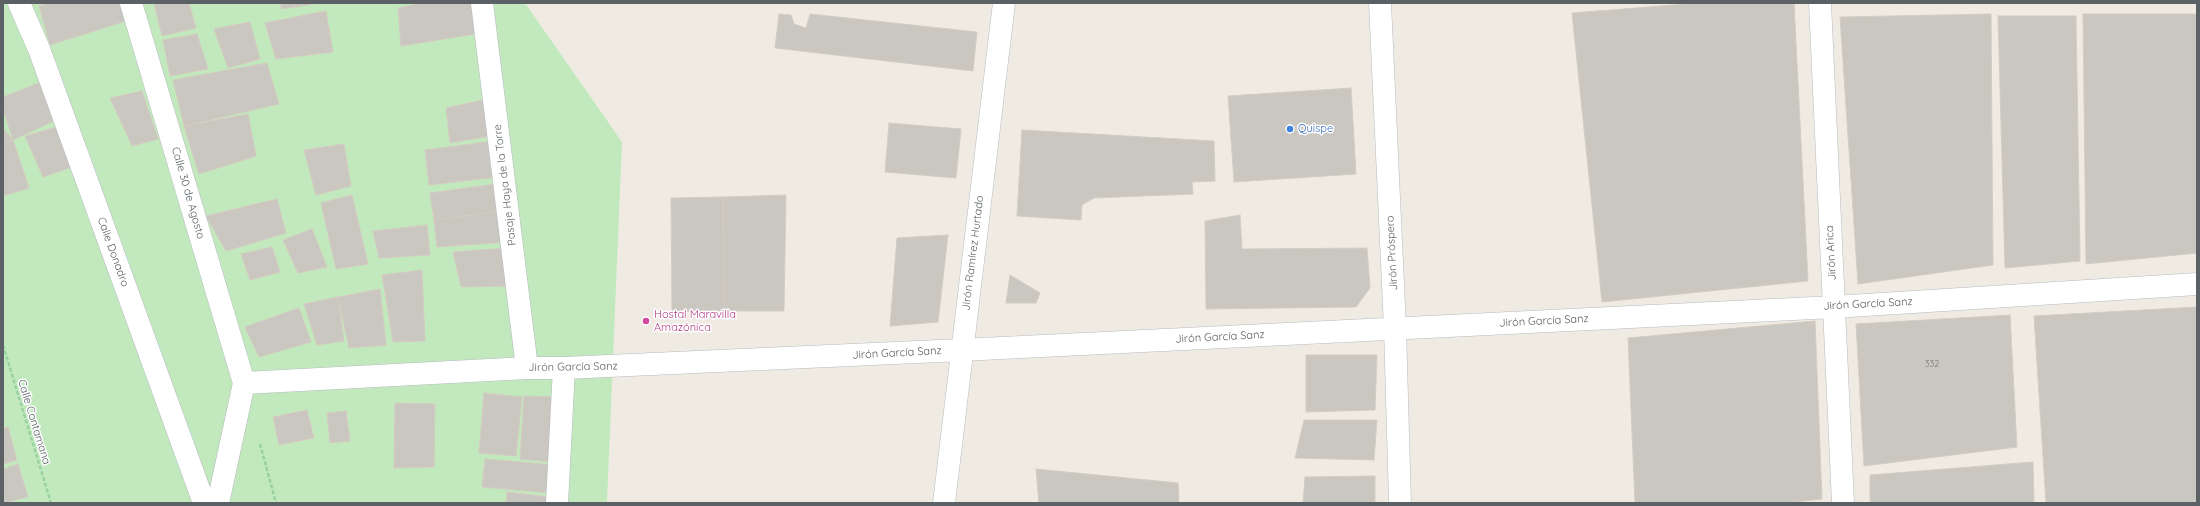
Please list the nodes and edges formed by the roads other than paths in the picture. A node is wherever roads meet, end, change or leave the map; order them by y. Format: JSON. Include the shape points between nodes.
{"nodes":[{"id":1,"x":18,"y":3,"type":"edge"},
{"id":2,"x":131,"y":3,"type":"edge"},
{"id":3,"x":482,"y":3,"type":"edge"},
{"id":4,"x":1004,"y":3,"type":"edge"},
{"id":5,"x":1380,"y":3,"type":"edge"},
{"id":6,"x":1820,"y":3,"type":"edge"},
{"id":7,"x":2197,"y":284,"type":"edge"},
{"id":8,"x":1834,"y":307,"type":"junction"},
{"id":9,"x":1395,"y":328,"type":"junction"},
{"id":10,"x":961,"y":350,"type":"junction"},
{"id":11,"x":527,"y":368,"type":"junction"},
{"id":12,"x":564,"y":368,"type":"junction"},
{"id":13,"x":244,"y":383,"type":"junction"},
{"id":14,"x":204,"y":503,"type":"edge"},
{"id":15,"x":218,"y":503,"type":"edge"},
{"id":16,"x":558,"y":503,"type":"edge"},
{"id":17,"x":944,"y":503,"type":"edge"},
{"id":18,"x":1400,"y":503,"type":"edge"},
{"id":19,"x":1843,"y":503,"type":"edge"}],
"edges":[{"from":1,"to":14,"type":"street","name":"Calle Donadro","via":[[39,49]]},
{"from":2,"to":13,"type":"street","name":"Calle 30 de Agosto"},
{"from":3,"to":11,"type":"street","name":"Pasaje Haya de la Torre"},
{"from":4,"to":10,"type":"street","name":"Jirón Ramírez Hurtado"},
{"from":5,"to":9,"type":"street","name":"Jirón Próspero"},
{"from":6,"to":8,"type":"street","name":"Jirón Arica"},
{"from":7,"to":8,"type":"street","name":"Jirón García Sanz"},
{"from":8,"to":9,"type":"street","name":"Jirón García Sanz"},
{"from":8,"to":19,"type":"street","name":"Jirón Arica"},
{"from":9,"to":10,"type":"street","name":"Jirón García Sanz"},
{"from":9,"to":18,"type":"street","name":"Jirón Próspero"},
{"from":10,"to":12,"type":"street","name":"Jirón García Sanz"},
{"from":10,"to":17,"type":"street","name":"Jirón Ramírez Hurtado"},
{"from":11,"to":12,"type":"street","name":"Jirón García Sanz"},
{"from":11,"to":13,"type":"street","name":"Jirón García Sanz"},
{"from":12,"to":16,"type":"street"},
{"from":13,"to":15,"type":"street"}]}
